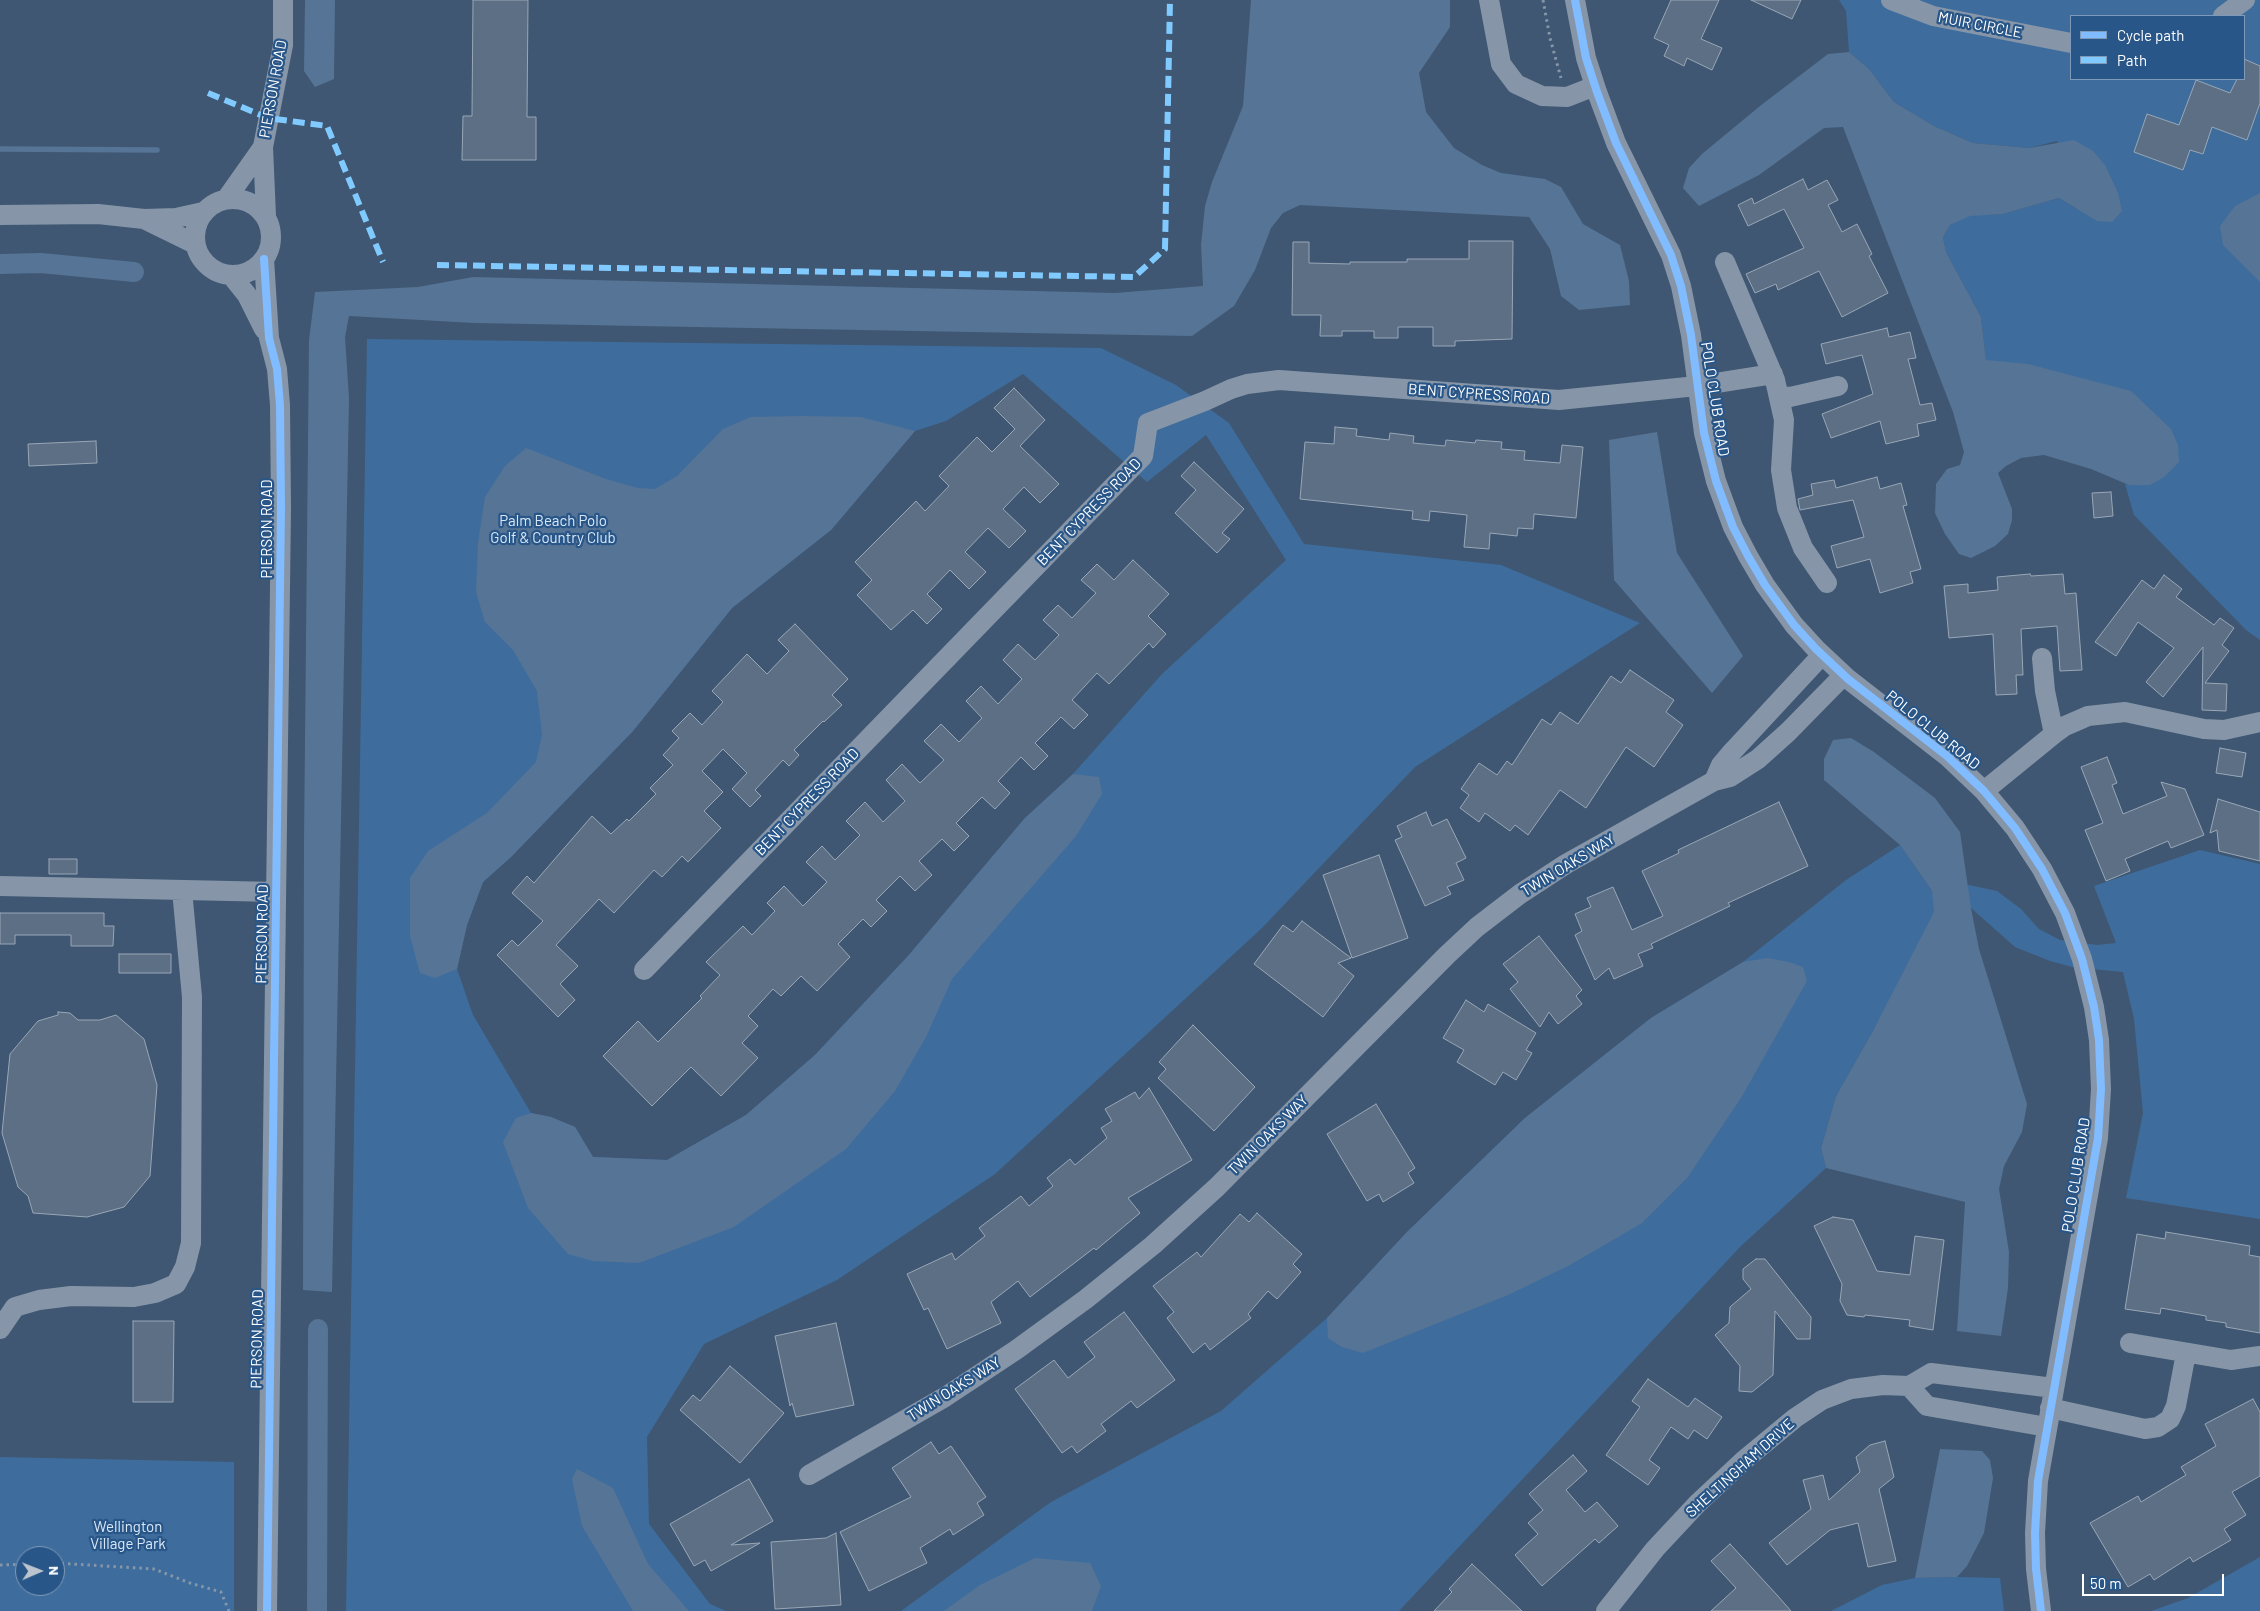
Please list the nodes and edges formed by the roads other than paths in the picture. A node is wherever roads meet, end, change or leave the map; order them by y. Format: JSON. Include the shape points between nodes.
{"nodes":[{"id":1,"x":283,"y":0,"type":"edge"},
{"id":2,"x":1489,"y":0,"type":"edge"},
{"id":3,"x":1575,"y":0,"type":"edge"},
{"id":4,"x":1891,"y":0,"type":"edge"},
{"id":5,"x":2245,"y":0,"type":"edge"},
{"id":6,"x":2224,"y":15,"type":"edge"},
{"id":7,"x":2070,"y":43,"type":"edge"},
{"id":8,"x":1595,"y":86,"type":"junction"},
{"id":9,"x":263,"y":147,"type":"junction"},
{"id":10,"x":227,"y":198,"type":"junction"},
{"id":11,"x":203,"y":212,"type":"junction"},
{"id":12,"x":0,"y":215,"type":"edge"},
{"id":13,"x":266,"y":216,"type":"junction"},
{"id":14,"x":144,"y":219,"type":"junction"},
{"id":15,"x":195,"y":244,"type":"junction"},
{"id":16,"x":264,"y":260,"type":"junction"},
{"id":17,"x":1725,"y":262,"type":"dead end"},
{"id":18,"x":231,"y":275,"type":"junction"},
{"id":19,"x":268,"y":338,"type":"junction"},
{"id":20,"x":1773,"y":374,"type":"junction"},
{"id":21,"x":1697,"y":386,"type":"junction"},
{"id":22,"x":1838,"y":386,"type":"dead end"},
{"id":23,"x":1779,"y":396,"type":"junction"},
{"id":24,"x":1827,"y":583,"type":"dead end"},
{"id":25,"x":1822,"y":655,"type":"junction"},
{"id":26,"x":2042,"y":658,"type":"dead end"},
{"id":27,"x":1843,"y":676,"type":"junction"},
{"id":28,"x":2260,"y":722,"type":"edge"},
{"id":29,"x":2054,"y":734,"type":"junction"},
{"id":30,"x":1714,"y":781,"type":"junction"},
{"id":31,"x":1984,"y":791,"type":"junction"},
{"id":32,"x":0,"y":886,"type":"edge"},
{"id":33,"x":182,"y":890,"type":"junction"},
{"id":34,"x":276,"y":892,"type":"junction"},
{"id":35,"x":644,"y":970,"type":"dead end"},
{"id":36,"x":0,"y":1329,"type":"edge"},
{"id":37,"x":2130,"y":1343,"type":"dead end"},
{"id":38,"x":2186,"y":1353,"type":"junction"},
{"id":39,"x":2260,"y":1356,"type":"edge"},
{"id":40,"x":1910,"y":1386,"type":"junction"},
{"id":41,"x":2054,"y":1388,"type":"junction"},
{"id":42,"x":2048,"y":1417,"type":"junction"},
{"id":43,"x":809,"y":1475,"type":"dead end"},
{"id":44,"x":267,"y":1611,"type":"edge"},
{"id":45,"x":1606,"y":1611,"type":"edge"},
{"id":46,"x":2042,"y":1611,"type":"edge"}],
"edges":[{"from":1,"to":9,"type":"street","name":"PIERSON ROAD","via":[[283,45]]},
{"from":2,"to":8,"type":"street","via":[[1501,64],[1516,84],[1542,96],[1567,97]]},
{"from":3,"to":8,"type":"street","name":"POLO CLUB ROAD"},
{"from":4,"to":7,"type":"street","name":"MUIR CIRCLE","via":[[1933,16]]},
{"from":5,"to":6,"type":"street"},
{"from":8,"to":21,"type":"street","name":"POLO CLUB ROAD","via":[[1616,143],[1671,255],[1691,335]]},
{"from":9,"to":10,"type":"street","name":"PIERSON ROAD"},
{"from":9,"to":13,"type":"street","name":"PIERSON ROAD"},
{"from":10,"to":11,"type":"street","via":[[210,205]]},
{"from":10,"to":13,"type":"street","via":[[242,199],[256,205]]},
{"from":11,"to":14,"type":"street","via":[[176,218]]},
{"from":11,"to":15,"type":"street","via":[[197,222]]},
{"from":12,"to":14,"type":"street","via":[[98,214]]},
{"from":13,"to":16,"type":"street","via":[[272,233],[269,252]]},
{"from":14,"to":15,"type":"street"},
{"from":15,"to":18,"type":"street","via":[[198,254],[212,269]]},
{"from":16,"to":18,"type":"street","via":[[250,271]]},
{"from":16,"to":19,"type":"street","name":"PIERSON ROAD"},
{"from":17,"to":20,"type":"street"},
{"from":18,"to":19,"type":"street","name":"PIERSON ROAD","via":[[247,295]]},
{"from":19,"to":34,"type":"street","name":"PIERSON ROAD","via":[[277,369],[280,405]]},
{"from":20,"to":21,"type":"street"},
{"from":20,"to":23,"type":"street"},
{"from":21,"to":25,"type":"street","name":"POLO CLUB ROAD","via":[[1704,433],[1733,527],[1765,585],[1794,625]]},
{"from":21,"to":35,"type":"street","name":"BENT CYPRESS ROAD","via":[[1559,400],[1279,380],[1231,389],[1148,423],[1143,456]]},
{"from":22,"to":23,"type":"street","via":[[1790,398]]},
{"from":23,"to":24,"type":"street","via":[[1784,420],[1781,470],[1787,508],[1803,548]]},
{"from":25,"to":27,"type":"street","name":"POLO CLUB ROAD"},
{"from":25,"to":30,"type":"street","via":[[1732,752]]},
{"from":26,"to":29,"type":"street"},
{"from":27,"to":30,"type":"street","name":"TWIN OAKS WAY","via":[[1758,759],[1730,777]]},
{"from":27,"to":31,"type":"street","name":"POLO CLUB ROAD","via":[[1947,756]]},
{"from":28,"to":29,"type":"street","via":[[2224,730],[2204,729],[2125,712],[2088,716]]},
{"from":29,"to":31,"type":"street"},
{"from":30,"to":43,"type":"street","name":"TWIN OAKS WAY","via":[[1566,864],[1477,927],[1217,1187],[1086,1299],[945,1397]]},
{"from":31,"to":41,"type":"street","name":"POLO CLUB ROAD","via":[[2042,869],[2065,913],[2082,959],[2099,1040],[2098,1138]]},
{"from":32,"to":33,"type":"street"},
{"from":33,"to":34,"type":"street"},
{"from":33,"to":36,"type":"street","via":[[192,997],[190,1243],[185,1267],[176,1284],[155,1293],[134,1297],[71,1296],[15,1307]]},
{"from":34,"to":44,"type":"street","name":"PIERSON ROAD"},
{"from":37,"to":38,"type":"street"},
{"from":38,"to":39,"type":"street","via":[[2230,1360]]},
{"from":38,"to":42,"type":"street","via":[[2176,1406],[2170,1419],[2158,1427],[2145,1429]]},
{"from":40,"to":41,"type":"street","via":[[1931,1373]]},
{"from":40,"to":42,"type":"street","via":[[1927,1406]]},
{"from":40,"to":45,"type":"street","name":"SHELTINGHAM DRIVE","via":[[1883,1384],[1851,1389],[1822,1400],[1795,1418],[1697,1504],[1655,1549]]},
{"from":41,"to":42,"type":"street","name":"POLO CLUB ROAD"},
{"from":42,"to":46,"type":"street","name":"POLO CLUB ROAD","via":[[2038,1481],[2035,1534]]}]}
